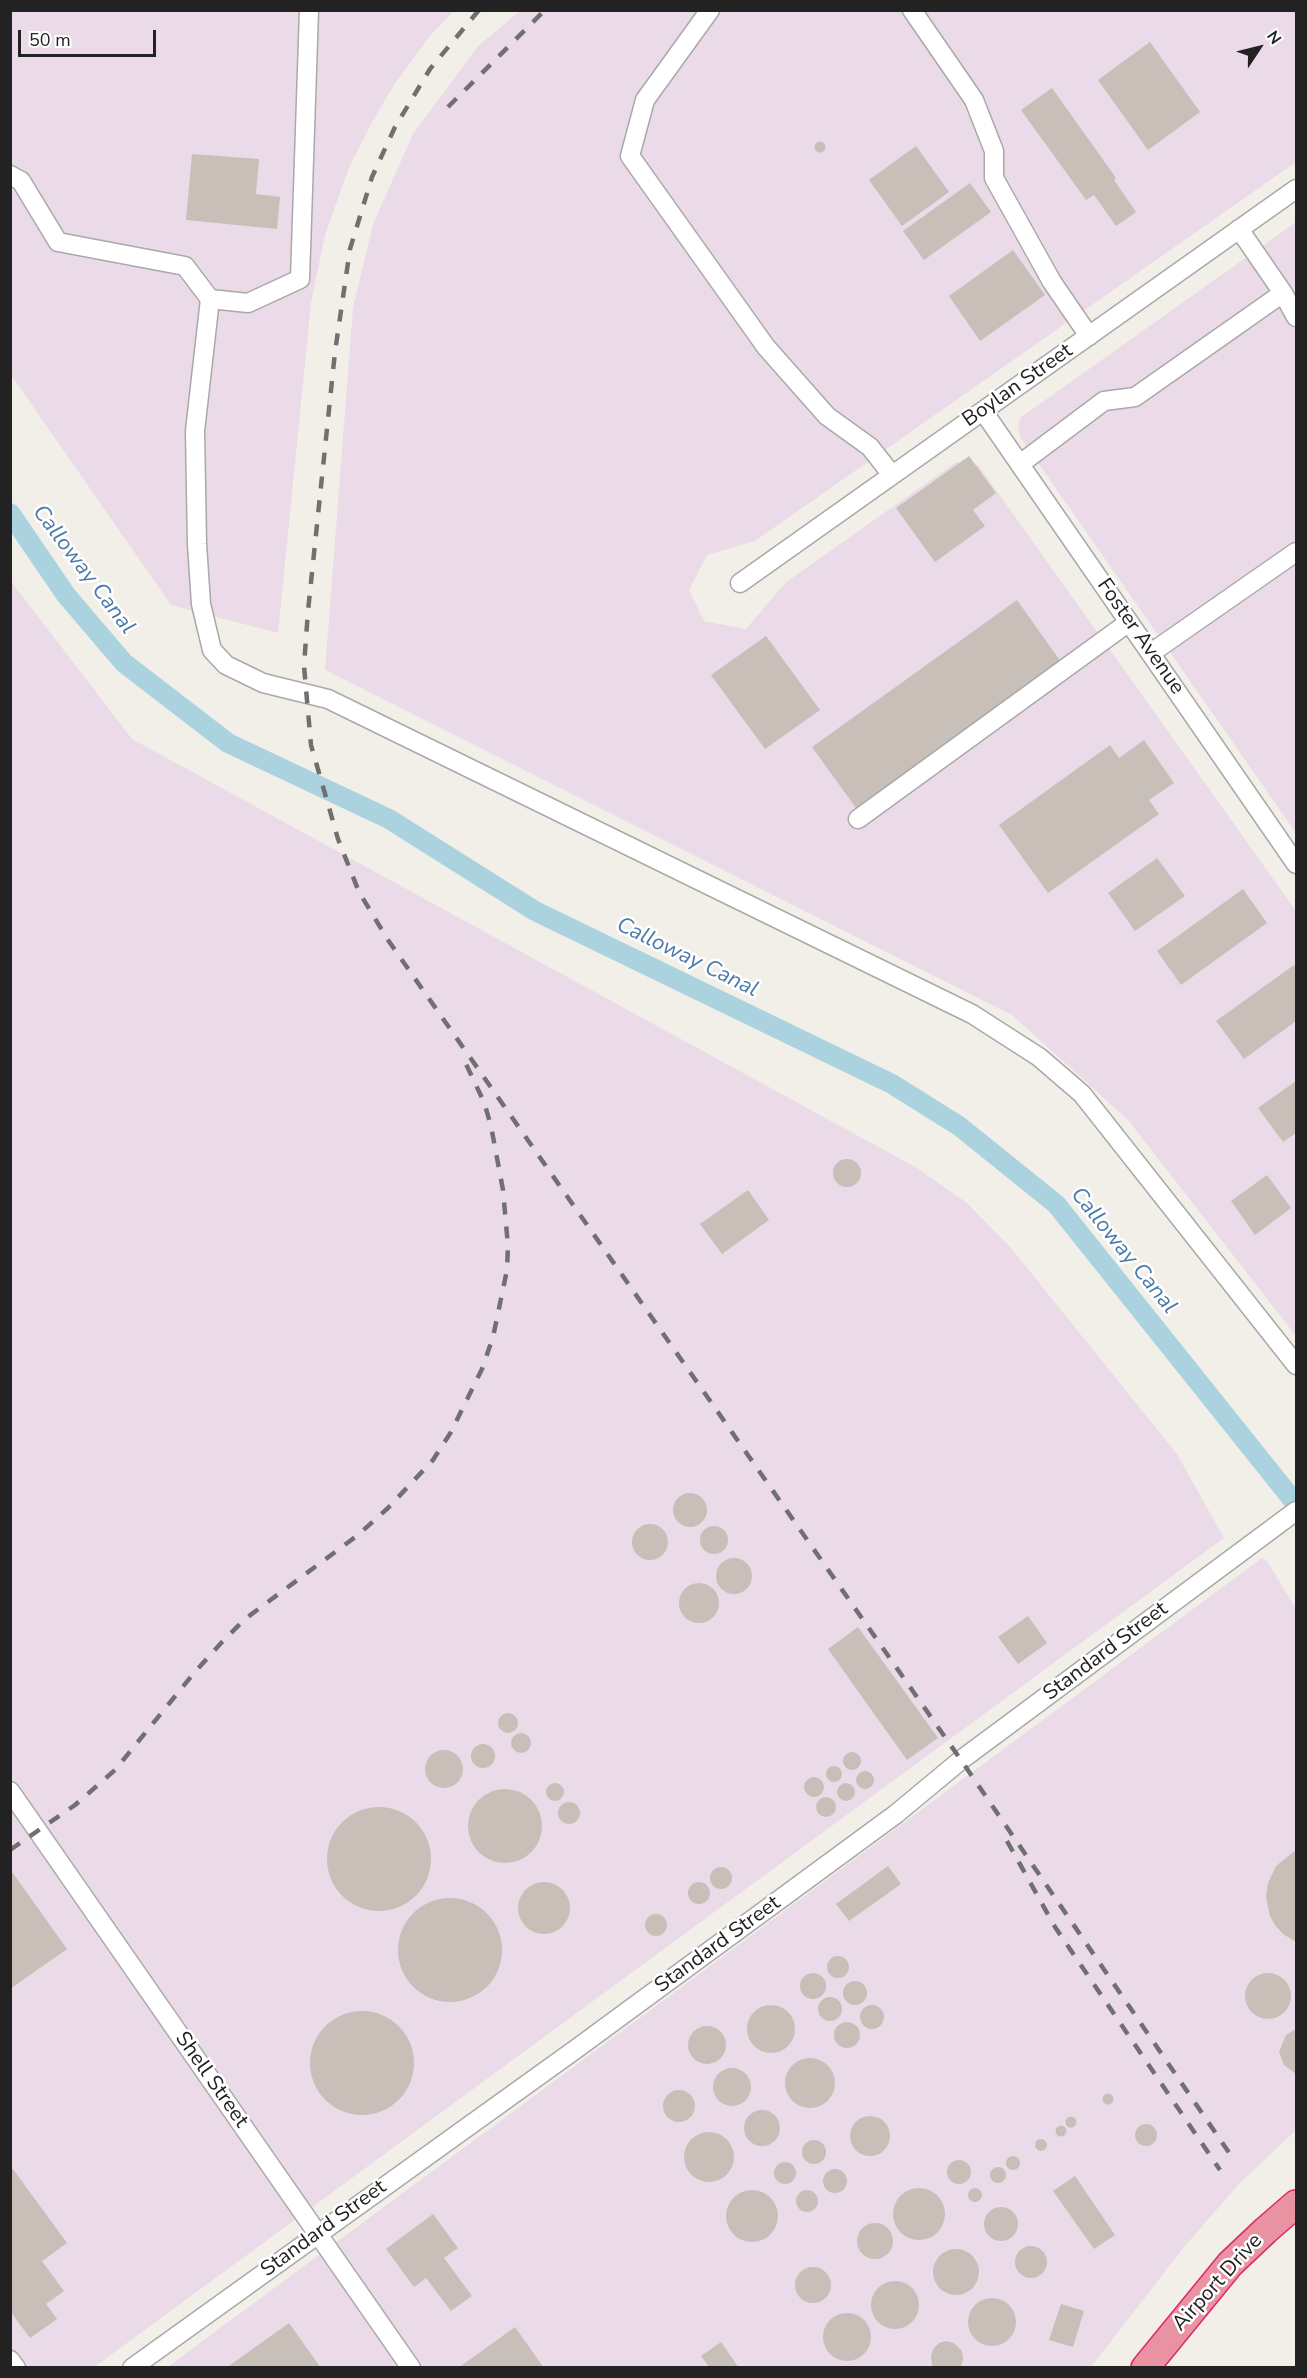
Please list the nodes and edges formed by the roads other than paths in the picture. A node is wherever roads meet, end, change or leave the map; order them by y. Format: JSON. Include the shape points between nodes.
{"nodes":[{"id":1,"x":309,"y":10,"type":"edge"},
{"id":2,"x":710,"y":10,"type":"edge"},
{"id":3,"x":912,"y":10,"type":"edge"},
{"id":4,"x":10,"y":175,"type":"edge"},
{"id":5,"x":1296,"y":189,"type":"edge"},
{"id":6,"x":1239,"y":229,"type":"junction"},
{"id":7,"x":1283,"y":293,"type":"junction"},
{"id":8,"x":210,"y":298,"type":"junction"},
{"id":9,"x":1296,"y":317,"type":"edge"},
{"id":10,"x":1089,"y":336,"type":"junction"},
{"id":11,"x":983,"y":411,"type":"junction"},
{"id":12,"x":1020,"y":464,"type":"junction"},
{"id":13,"x":892,"y":475,"type":"junction"},
{"id":14,"x":1296,"y":552,"type":"edge"},
{"id":15,"x":740,"y":582,"type":"dead end"},
{"id":16,"x":1129,"y":622,"type":"junction"},
{"id":17,"x":1151,"y":653,"type":"junction"},
{"id":18,"x":858,"y":819,"type":"dead end"},
{"id":19,"x":1296,"y":864,"type":"edge"},
{"id":20,"x":1296,"y":1365,"type":"edge"},
{"id":21,"x":1296,"y":1510,"type":"edge"},
{"id":22,"x":10,"y":1791,"type":"edge"},
{"id":23,"x":1296,"y":2204,"type":"edge"},
{"id":24,"x":318,"y":2234,"type":"junction"},
{"id":25,"x":10,"y":2360,"type":"edge"},
{"id":26,"x":16,"y":2367,"type":"edge"},
{"id":27,"x":132,"y":2367,"type":"edge"},
{"id":28,"x":411,"y":2367,"type":"edge"},
{"id":29,"x":1145,"y":2367,"type":"edge"}],
"edges":[{"from":1,"to":8,"type":"street","via":[[300,279],[248,303]]},
{"from":2,"to":13,"type":"street","via":[[645,100],[630,156],[766,346],[827,416],[870,447]]},
{"from":3,"to":10,"type":"street","via":[[974,100],[994,151],[993,178],[1052,282]]},
{"from":4,"to":8,"type":"street","via":[[21,181],[58,242],[185,266]]},
{"from":5,"to":6,"type":"street","name":"Boylan Street"},
{"from":6,"to":7,"type":"street"},
{"from":6,"to":10,"type":"street","name":"Boylan Street"},
{"from":7,"to":9,"type":"street"},
{"from":7,"to":12,"type":"street","via":[[1135,397],[1104,401]]},
{"from":8,"to":20,"type":"street","via":[[195,431],[197,544],[201,604],[212,650],[226,664],[262,682],[328,699],[972,1014],[1040,1057],[1082,1094]]},
{"from":10,"to":11,"type":"street","name":"Boylan Street"},
{"from":11,"to":12,"type":"street","name":"Foster Avenue"},
{"from":11,"to":13,"type":"street","name":"Boylan Street"},
{"from":12,"to":16,"type":"street","name":"Foster Avenue"},
{"from":13,"to":15,"type":"street","name":"Boylan Street"},
{"from":14,"to":17,"type":"street"},
{"from":16,"to":17,"type":"street","name":"Foster Avenue"},
{"from":16,"to":18,"type":"street"},
{"from":17,"to":19,"type":"street","name":"Foster Avenue"},
{"from":21,"to":24,"type":"street","name":"Standard Street","via":[[961,1760],[896,1814]]},
{"from":22,"to":24,"type":"street","name":"Shell Street"},
{"from":23,"to":29,"type":"highway","name":"Airport Drive","via":[[1230,2264]]},
{"from":24,"to":27,"type":"street","name":"Standard Street"},
{"from":24,"to":28,"type":"street","name":"Shell Street"},
{"from":25,"to":26,"type":"street"}]}
